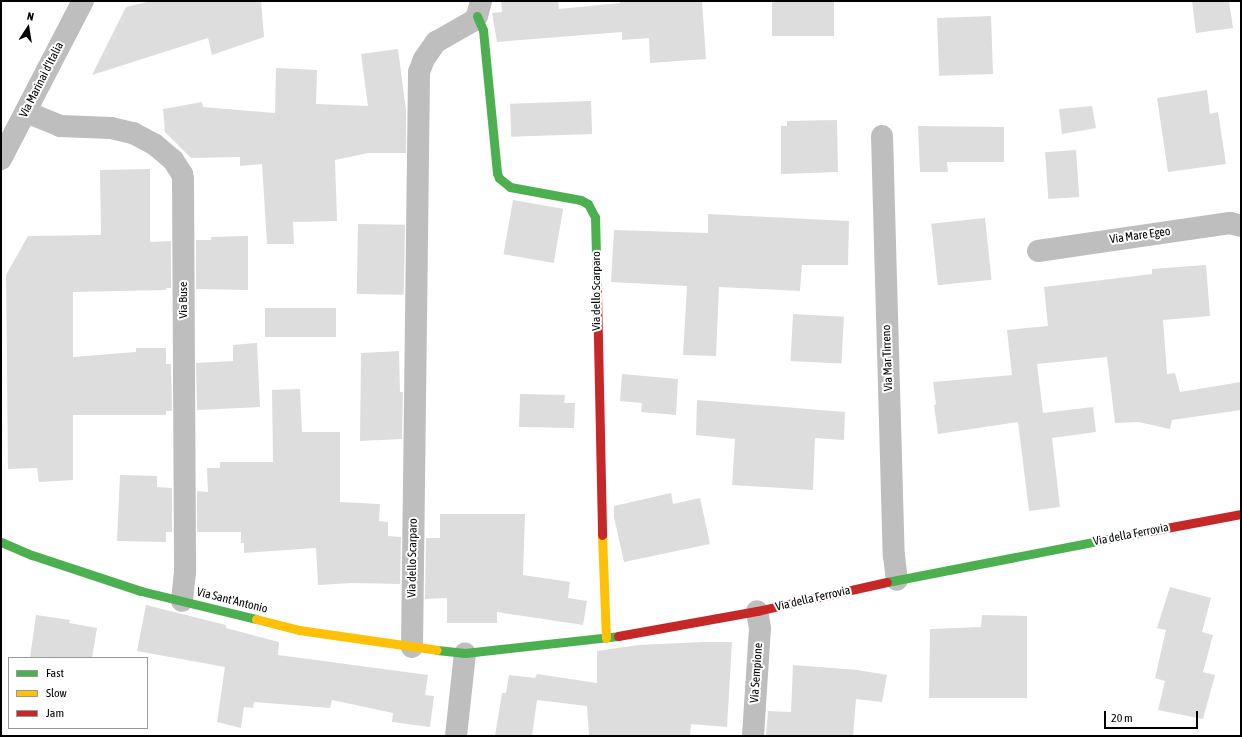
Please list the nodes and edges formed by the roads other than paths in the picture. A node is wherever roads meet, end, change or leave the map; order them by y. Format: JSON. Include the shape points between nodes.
{"nodes":[{"id":1,"x":83,"y":1,"type":"edge"},
{"id":2,"x":479,"y":9,"type":"edge"},
{"id":3,"x":26,"y":112,"type":"junction"},
{"id":4,"x":882,"y":136,"type":"dead end"},
{"id":5,"x":1,"y":159,"type":"edge"},
{"id":6,"x":1241,"y":226,"type":"edge"},
{"id":7,"x":1038,"y":251,"type":"dead end"},
{"id":8,"x":1241,"y":514,"type":"edge"},
{"id":9,"x":1,"y":542,"type":"edge"},
{"id":10,"x":897,"y":580,"type":"junction"},
{"id":11,"x":182,"y":601,"type":"junction"},
{"id":12,"x":757,"y":611,"type":"junction"},
{"id":13,"x":606,"y":638,"type":"junction"},
{"id":14,"x":412,"y":647,"type":"junction"},
{"id":15,"x":465,"y":652,"type":"junction"},
{"id":16,"x":456,"y":736,"type":"edge"},
{"id":17,"x":753,"y":736,"type":"edge"}],
"edges":[{"from":1,"to":3,"type":"street","name":"Via Marinai d'Italia"},
{"from":2,"to":13,"type":"street","name":"Via dello Scarparo","via":[[499,178],[510,187],[582,200],[588,204],[595,217]]},
{"from":2,"to":14,"type":"street","name":"Via dello Scarparo","via":[[469,25],[442,38],[432,47],[421,65],[418,79]]},
{"from":3,"to":5,"type":"street","name":"Via Marinai d'Italia"},
{"from":3,"to":11,"type":"street","name":"Via Buse","via":[[60,126],[111,128],[134,133],[154,144],[173,160],[182,174],[185,572]]},
{"from":4,"to":10,"type":"street","name":"Via Mar Tirreno","via":[[894,556]]},
{"from":6,"to":7,"type":"street","name":"Via Mare Egeo","via":[[1230,223]]},
{"from":8,"to":10,"type":"street","name":"Via della Ferrovia"},
{"from":9,"to":11,"type":"street","name":"Via Sant'Antonio","via":[[32,555],[141,591]]},
{"from":10,"to":12,"type":"street","name":"Via della Ferrovia"},
{"from":11,"to":14,"type":"street","name":"Via Sant'Antonio","via":[[299,630]]},
{"from":12,"to":13,"type":"street","name":"Via della Ferrovia"},
{"from":12,"to":17,"type":"street","name":"Via Sempione","via":[[760,628]]},
{"from":13,"to":15,"type":"street","name":"Via della Ferrovia"},
{"from":14,"to":15,"type":"street","name":"Via Sant'Antonio"},
{"from":15,"to":16,"type":"street"}]}
